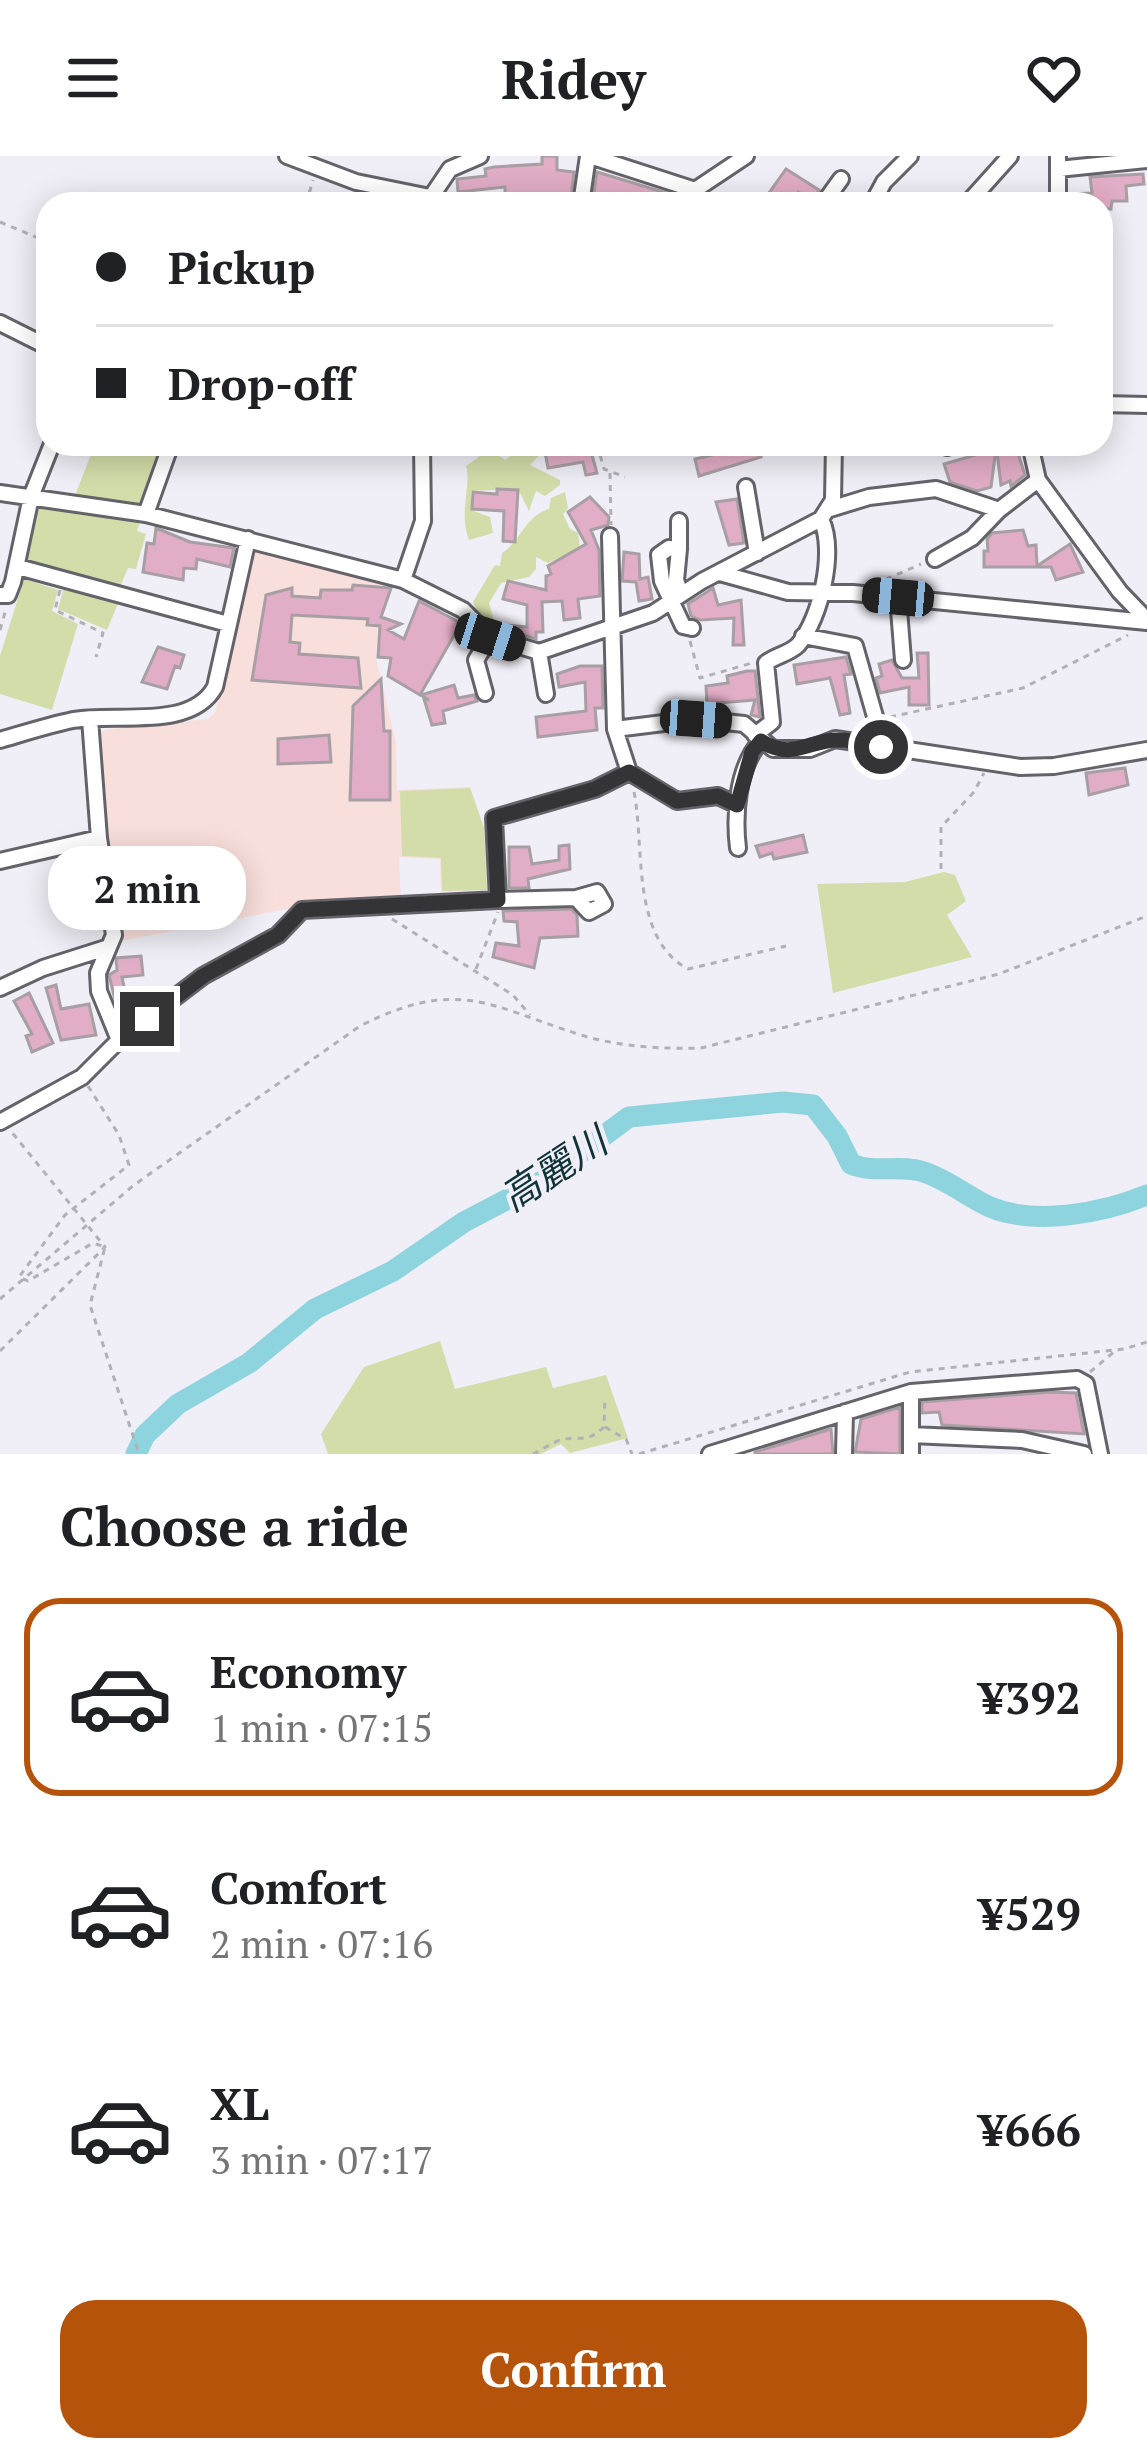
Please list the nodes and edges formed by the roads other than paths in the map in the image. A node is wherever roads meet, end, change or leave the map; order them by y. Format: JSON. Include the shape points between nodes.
{"nodes":[{"id":1,"x":287,"y":156,"type":"edge"},
{"id":2,"x":479,"y":156,"type":"edge"},
{"id":3,"x":589,"y":156,"type":"edge"},
{"id":4,"x":746,"y":156,"type":"edge"},
{"id":5,"x":910,"y":156,"type":"edge"},
{"id":6,"x":1010,"y":156,"type":"edge"},
{"id":7,"x":1147,"y":160,"type":"edge"},
{"id":8,"x":1058,"y":162,"type":"edge"},
{"id":9,"x":841,"y":179,"type":"dead end"},
{"id":10,"x":396,"y":192,"type":"edge"},
{"id":11,"x":434,"y":192,"type":"edge"},
{"id":12,"x":583,"y":192,"type":"edge"},
{"id":13,"x":832,"y":192,"type":"edge"},
{"id":14,"x":879,"y":192,"type":"edge"},
{"id":15,"x":978,"y":192,"type":"edge"},
{"id":16,"x":0,"y":323,"type":"edge"},
{"id":17,"x":36,"y":341,"type":"edge"},
{"id":18,"x":1113,"y":404,"type":"edge"},
{"id":19,"x":1147,"y":405,"type":"edge"},
{"id":20,"x":47,"y":456,"type":"edge"},
{"id":21,"x":167,"y":456,"type":"edge"},
{"id":22,"x":424,"y":456,"type":"edge"},
{"id":23,"x":833,"y":456,"type":"edge"},
{"id":24,"x":1033,"y":456,"type":"edge"},
{"id":25,"x":1038,"y":480,"type":"junction"},
{"id":26,"x":746,"y":488,"type":"dead end"},
{"id":27,"x":0,"y":494,"type":"edge"},
{"id":28,"x":31,"y":496,"type":"junction"},
{"id":29,"x":999,"y":510,"type":"junction"},
{"id":30,"x":146,"y":514,"type":"junction"},
{"id":31,"x":826,"y":514,"type":"junction"},
{"id":32,"x":679,"y":521,"type":"dead end"},
{"id":33,"x":610,"y":536,"type":"road end"},
{"id":34,"x":248,"y":539,"type":"junction"},
{"id":35,"x":679,"y":549,"type":"junction"},
{"id":36,"x":758,"y":553,"type":"junction"},
{"id":37,"x":935,"y":559,"type":"road end"},
{"id":38,"x":18,"y":567,"type":"junction"},
{"id":39,"x":720,"y":573,"type":"junction"},
{"id":40,"x":403,"y":580,"type":"junction"},
{"id":41,"x":820,"y":592,"type":"junction"},
{"id":42,"x":4,"y":595,"type":"edge"},
{"id":43,"x":678,"y":597,"type":"junction"},
{"id":44,"x":898,"y":597,"type":"junction"},
{"id":45,"x":1145,"y":622,"type":"edge"},
{"id":46,"x":228,"y":624,"type":"junction"},
{"id":47,"x":609,"y":627,"type":"junction"},
{"id":48,"x":688,"y":628,"type":"road end"},
{"id":49,"x":803,"y":636,"type":"junction"},
{"id":50,"x":490,"y":637,"type":"junction"},
{"id":51,"x":538,"y":652,"type":"junction"},
{"id":52,"x":903,"y":660,"type":"dead end"},
{"id":53,"x":484,"y":693,"type":"dead end"},
{"id":54,"x":546,"y":694,"type":"dead end"},
{"id":55,"x":90,"y":718,"type":"junction"},
{"id":56,"x":876,"y":720,"type":"road end"},
{"id":57,"x":614,"y":729,"type":"junction"},
{"id":58,"x":758,"y":738,"type":"junction"},
{"id":59,"x":0,"y":740,"type":"edge"},
{"id":60,"x":1147,"y":751,"type":"edge"},
{"id":61,"x":627,"y":774,"type":"junction"},
{"id":62,"x":737,"y":805,"type":"junction"},
{"id":63,"x":99,"y":838,"type":"junction"},
{"id":64,"x":738,"y":848,"type":"dead end"},
{"id":65,"x":2,"y":857,"type":"edge"},
{"id":66,"x":576,"y":898,"type":"dead end"},
{"id":67,"x":498,"y":900,"type":"junction"},
{"id":68,"x":109,"y":946,"type":"junction"},
{"id":69,"x":0,"y":988,"type":"edge"},
{"id":70,"x":119,"y":1040,"type":"junction"},
{"id":71,"x":1,"y":1122,"type":"edge"},
{"id":72,"x":911,"y":1392,"type":"junction"},
{"id":73,"x":844,"y":1412,"type":"junction"},
{"id":74,"x":911,"y":1435,"type":"junction"},
{"id":75,"x":710,"y":1454,"type":"edge"},
{"id":76,"x":844,"y":1454,"type":"edge"},
{"id":77,"x":911,"y":1454,"type":"edge"},
{"id":78,"x":1084,"y":1454,"type":"edge"},
{"id":79,"x":1100,"y":1454,"type":"edge"}],
"edges":[{"from":1,"to":10,"type":"street"},
{"from":2,"to":11,"type":"street","via":[[450,169]]},
{"from":3,"to":4,"type":"street","via":[[695,190]]},
{"from":3,"to":12,"type":"street"},
{"from":5,"to":14,"type":"street"},
{"from":6,"to":15,"type":"street"},
{"from":7,"to":8,"type":"street"},
{"from":9,"to":13,"type":"street"},
{"from":16,"to":17,"type":"street"},
{"from":18,"to":19,"type":"street"},
{"from":20,"to":28,"type":"street"},
{"from":21,"to":30,"type":"street"},
{"from":22,"to":40,"type":"street","via":[[423,521]]},
{"from":23,"to":31,"type":"street"},
{"from":24,"to":25,"type":"street"},
{"from":25,"to":29,"type":"street"},
{"from":25,"to":45,"type":"street"},
{"from":26,"to":36,"type":"street"},
{"from":27,"to":28,"type":"street"},
{"from":28,"to":30,"type":"street"},
{"from":28,"to":38,"type":"street"},
{"from":29,"to":31,"type":"street","via":[[936,489],[869,497]]},
{"from":29,"to":37,"type":"street"},
{"from":30,"to":34,"type":"street"},
{"from":31,"to":36,"type":"street"},
{"from":31,"to":41,"type":"street"},
{"from":32,"to":35,"type":"street"},
{"from":33,"to":47,"type":"street"},
{"from":34,"to":40,"type":"street"},
{"from":34,"to":46,"type":"street"},
{"from":35,"to":43,"type":"street"},
{"from":35,"to":43,"type":"street","via":[[662,551],[657,561]]},
{"from":36,"to":39,"type":"street"},
{"from":38,"to":42,"type":"street"},
{"from":38,"to":46,"type":"street"},
{"from":39,"to":41,"type":"street"},
{"from":39,"to":43,"type":"street"},
{"from":40,"to":50,"type":"street","via":[[463,610]]},
{"from":41,"to":44,"type":"street"},
{"from":41,"to":49,"type":"street"},
{"from":43,"to":47,"type":"street"},
{"from":43,"to":48,"type":"street"},
{"from":44,"to":45,"type":"street"},
{"from":44,"to":52,"type":"street"},
{"from":46,"to":55,"type":"street","via":[[215,687],[201,704]]},
{"from":47,"to":51,"type":"street"},
{"from":47,"to":57,"type":"street"},
{"from":49,"to":56,"type":"street","via":[[855,646]]},
{"from":49,"to":58,"type":"street","via":[[766,663],[772,722]]},
{"from":50,"to":51,"type":"street"},
{"from":50,"to":53,"type":"street","via":[[476,660]]},
{"from":51,"to":54,"type":"street"},
{"from":55,"to":59,"type":"street"},
{"from":55,"to":63,"type":"street"},
{"from":57,"to":58,"type":"street","via":[[696,719],[737,722]]},
{"from":57,"to":61,"type":"street"},
{"from":58,"to":60,"type":"street","via":[[782,750],[840,740],[1054,766]]},
{"from":58,"to":62,"type":"street"},
{"from":61,"to":62,"type":"street","via":[[677,801],[718,796]]},
{"from":61,"to":67,"type":"street","via":[[494,818]]},
{"from":62,"to":64,"type":"street"},
{"from":63,"to":65,"type":"street"},
{"from":63,"to":68,"type":"street"},
{"from":66,"to":67,"type":"street"},
{"from":67,"to":70,"type":"street","via":[[302,910],[278,935],[203,976]]},
{"from":68,"to":69,"type":"street"},
{"from":68,"to":70,"type":"street","via":[[99,991]]},
{"from":70,"to":71,"type":"street","via":[[82,1077]]},
{"from":72,"to":73,"type":"street"},
{"from":72,"to":74,"type":"street"},
{"from":72,"to":79,"type":"street","via":[[1083,1380]]},
{"from":73,"to":75,"type":"street"},
{"from":73,"to":76,"type":"street"},
{"from":74,"to":77,"type":"street"},
{"from":74,"to":78,"type":"street","via":[[1022,1440]]}]}
